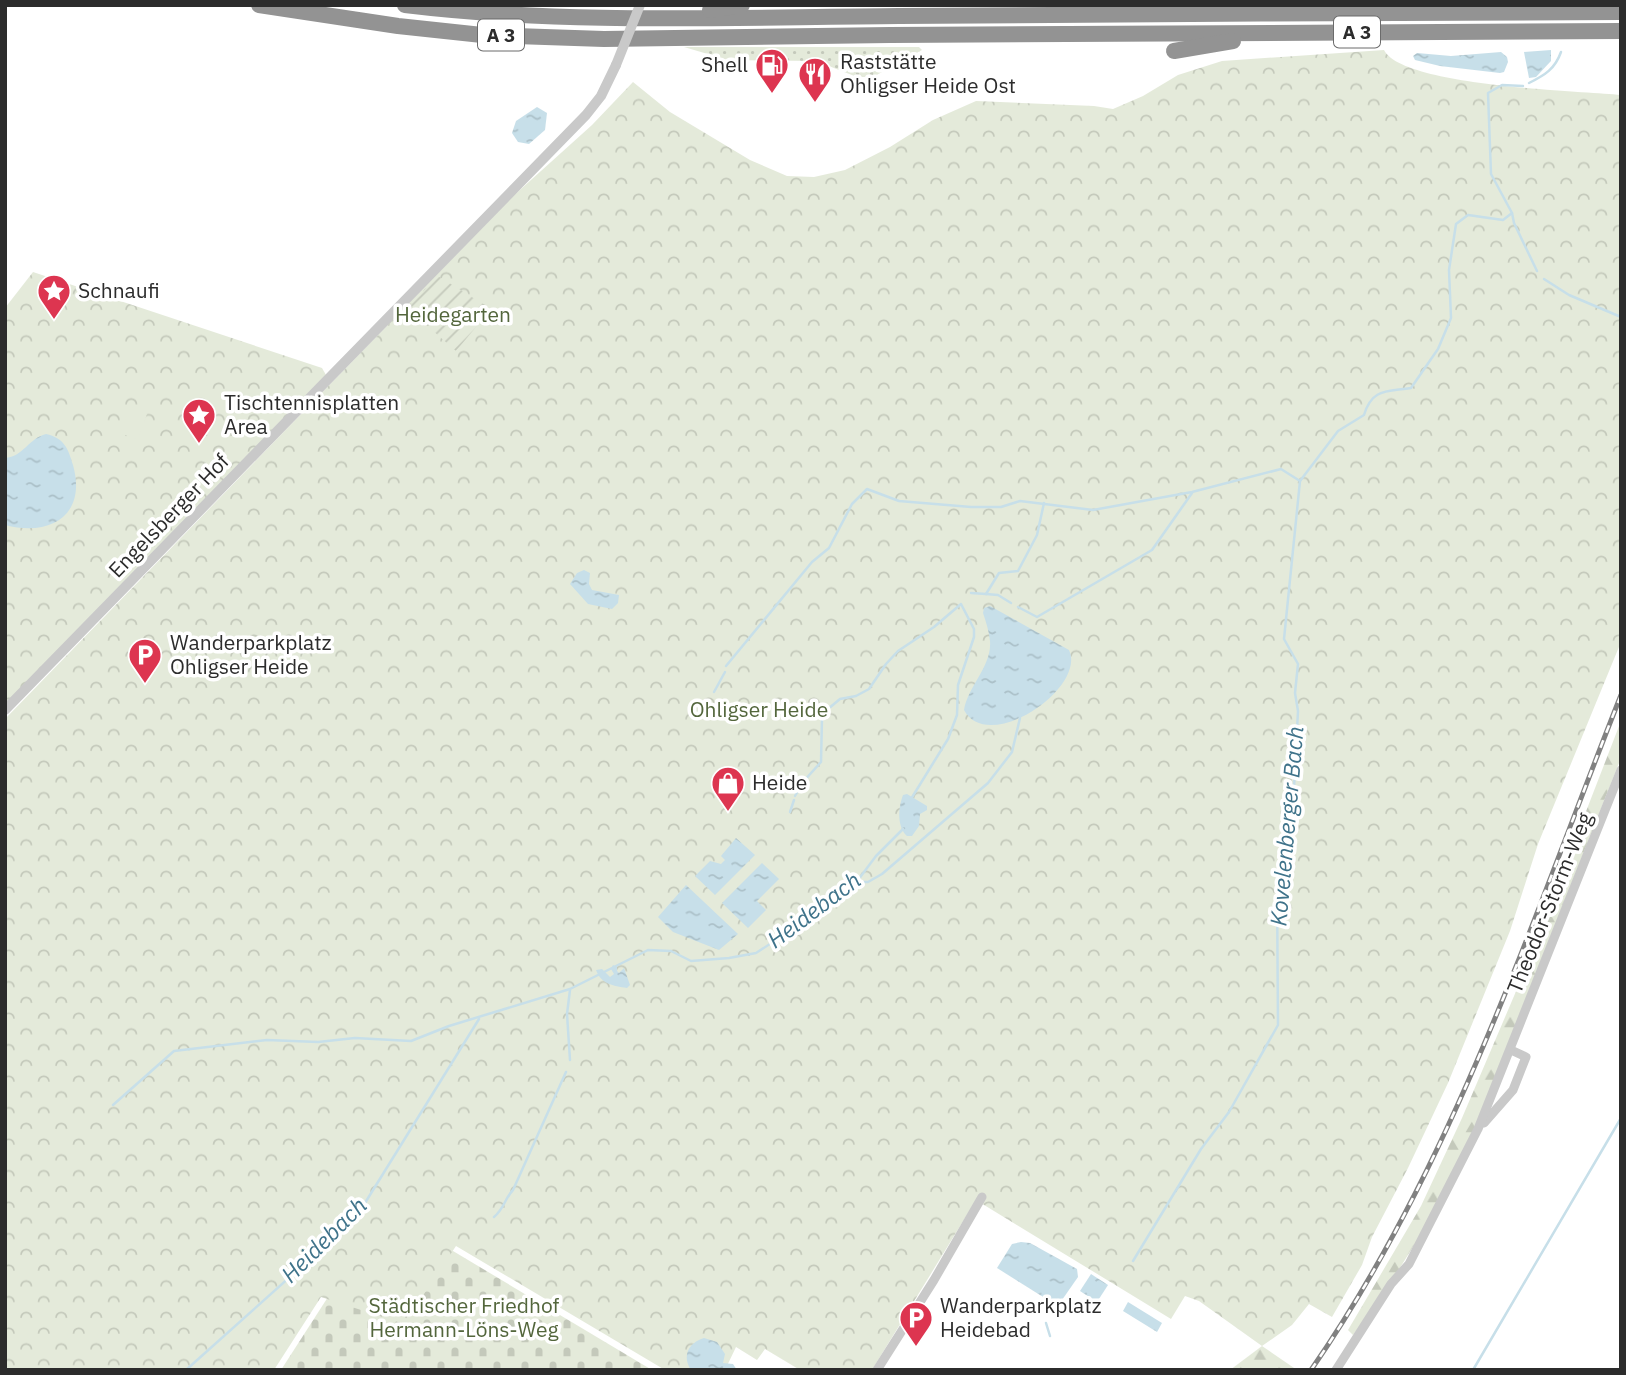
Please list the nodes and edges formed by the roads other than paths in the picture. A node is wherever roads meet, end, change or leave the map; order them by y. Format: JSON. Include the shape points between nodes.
{"nodes":[{"id":1,"x":259,"y":5,"type":"edge"},
{"id":2,"x":405,"y":5,"type":"edge"},
{"id":3,"x":640,"y":5,"type":"edge"},
{"id":4,"x":742,"y":5,"type":"edge"},
{"id":5,"x":1295,"y":5,"type":"edge"},
{"id":6,"x":1621,"y":12,"type":"edge"},
{"id":7,"x":1364,"y":13,"type":"junction"},
{"id":8,"x":649,"y":20,"type":"junction"},
{"id":9,"x":1621,"y":31,"type":"edge"},
{"id":10,"x":1280,"y":33,"type":"junction"},
{"id":11,"x":604,"y":39,"type":"junction"},
{"id":12,"x":655,"y":47,"type":"dead end"},
{"id":13,"x":1174,"y":51,"type":"dead end"},
{"id":14,"x":5,"y":710,"type":"edge"},
{"id":15,"x":1621,"y":770,"type":"edge"},
{"id":16,"x":1511,"y":1050,"type":"junction"},
{"id":17,"x":1478,"y":1129,"type":"junction"},
{"id":18,"x":982,"y":1197,"type":"dead end"},
{"id":19,"x":877,"y":1370,"type":"edge"},
{"id":20,"x":1336,"y":1370,"type":"edge"}],
"edges":[{"from":1,"to":11,"type":"highway","number":"A 3","via":[[482,35]]},
{"from":2,"to":8,"type":"highway","number":"A 3"},
{"from":3,"to":14,"type":"street","name":"Engelsberger Hof","bridge":true,"via":[[615,68],[586,115]]},
{"from":4,"to":8,"type":"highway"},
{"from":5,"to":7,"type":"highway"},
{"from":6,"to":7,"type":"highway","number":"A 3"},
{"from":7,"to":8,"type":"highway","number":"A 3"},
{"from":9,"to":10,"type":"highway","number":"A 3"},
{"from":10,"to":11,"type":"highway","number":"A 3"},
{"from":10,"to":13,"type":"highway"},
{"from":11,"to":12,"type":"highway"},
{"from":15,"to":16,"type":"street","name":"Theodor-Storm-Weg"},
{"from":16,"to":17,"type":"street","name":"Theodor-Storm-Weg"},
{"from":16,"to":17,"type":"street","name":"Theodor-Storm-Weg","via":[[1526,1057],[1513,1090]]},
{"from":17,"to":20,"type":"street","name":"Theodor-Storm-Weg","via":[[1409,1264]]},
{"from":18,"to":19,"type":"street"}]}
